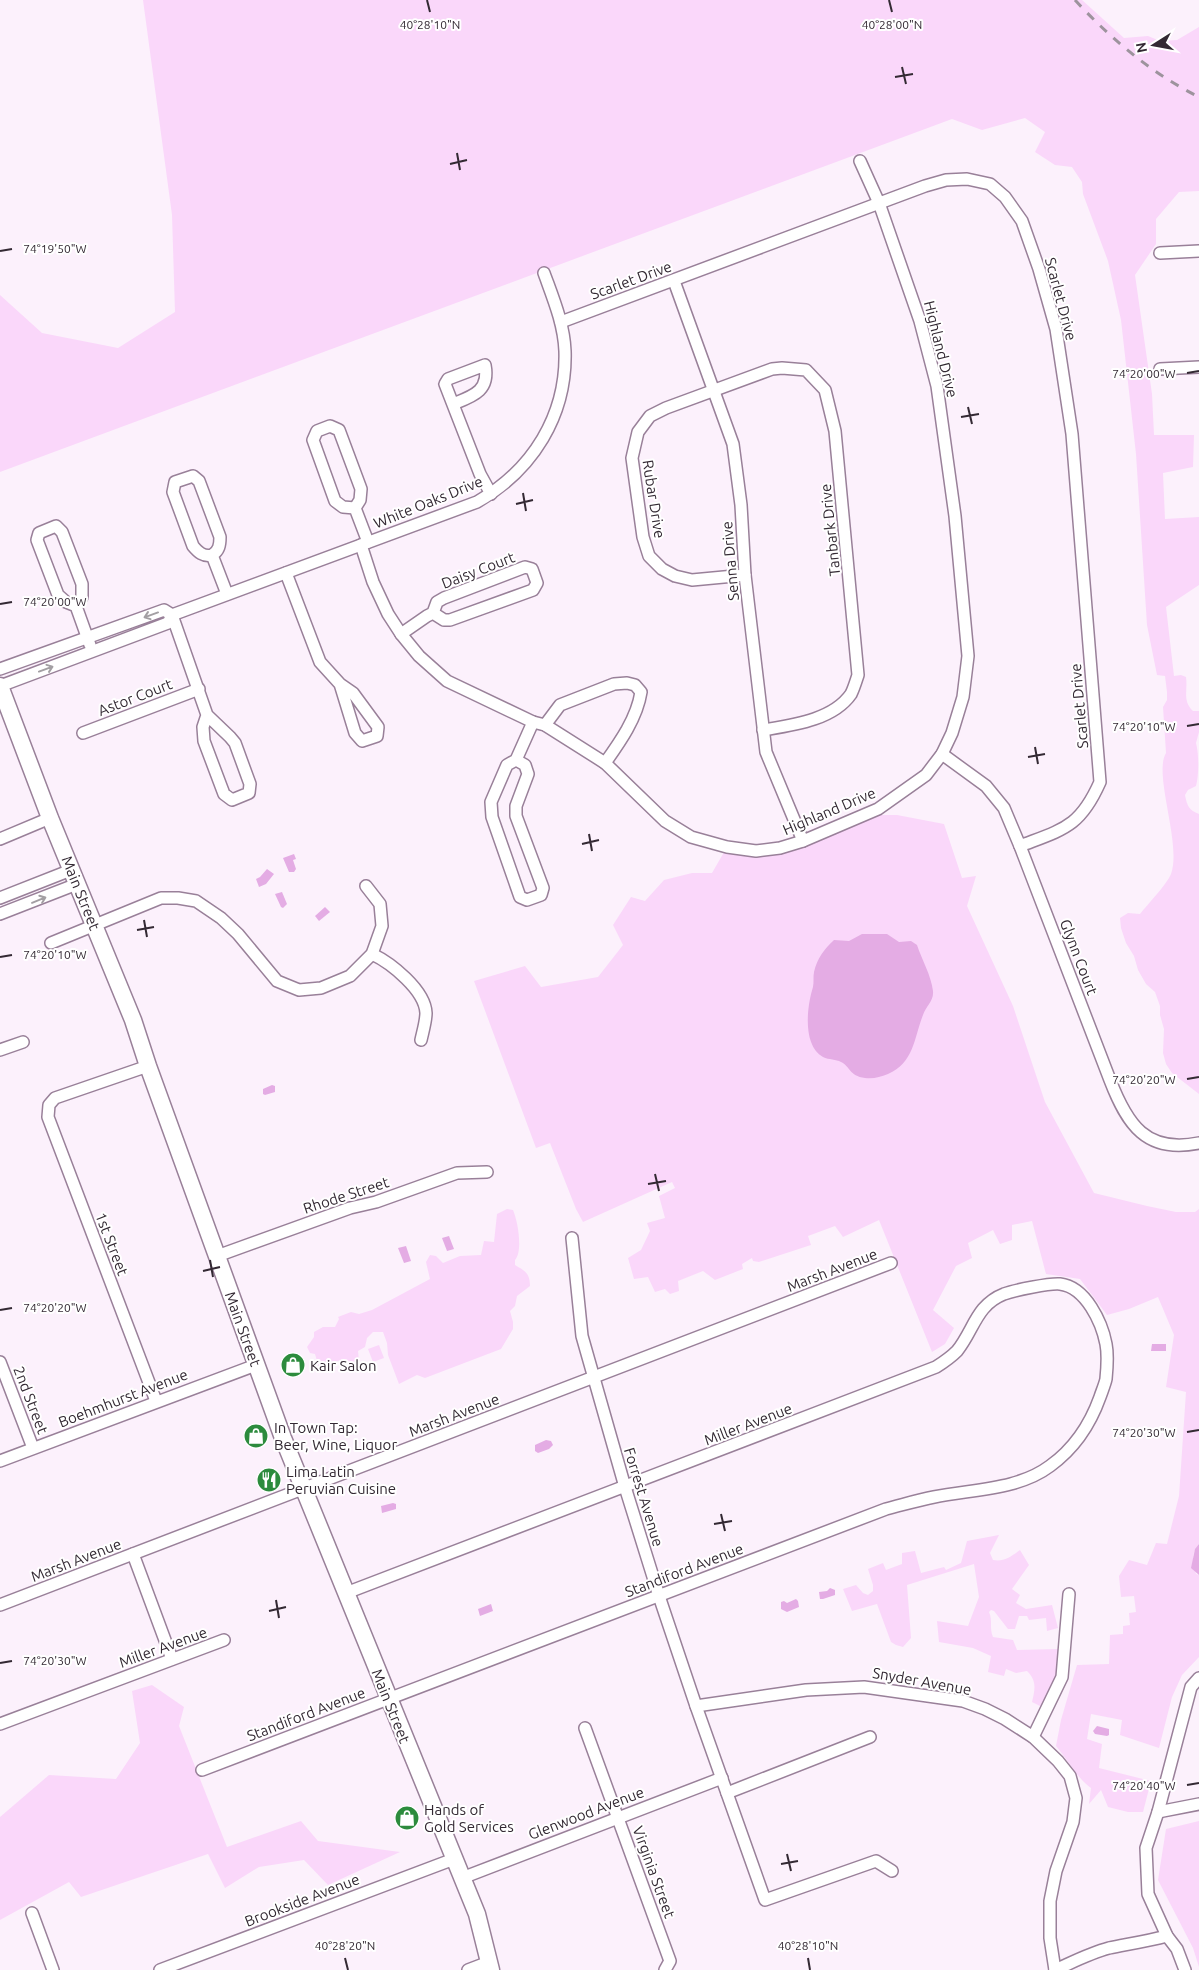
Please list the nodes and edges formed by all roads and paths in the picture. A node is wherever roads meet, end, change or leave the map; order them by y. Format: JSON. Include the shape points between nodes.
{"nodes":[{"id":1,"x":860,"y":162,"type":"dead end"},
{"id":2,"x":879,"y":202,"type":"junction"},
{"id":3,"x":1199,"y":251,"type":"edge"},
{"id":4,"x":1160,"y":253,"type":"dead end"},
{"id":5,"x":544,"y":273,"type":"dead end"},
{"id":6,"x":674,"y":281,"type":"junction"},
{"id":7,"x":561,"y":322,"type":"junction"},
{"id":8,"x":1199,"y":367,"type":"edge"},
{"id":9,"x":1160,"y":369,"type":"dead end"},
{"id":10,"x":713,"y":390,"type":"junction"},
{"id":11,"x":453,"y":404,"type":"dead end"},
{"id":12,"x":491,"y":494,"type":"junction"},
{"id":13,"x":355,"y":508,"type":"junction"},
{"id":14,"x":364,"y":544,"type":"junction"},
{"id":15,"x":212,"y":555,"type":"junction"},
{"id":16,"x":286,"y":573,"type":"junction"},
{"id":17,"x":746,"y":575,"type":"junction"},
{"id":18,"x":227,"y":594,"type":"junction"},
{"id":19,"x":76,"y":606,"type":"junction"},
{"id":20,"x":433,"y":614,"type":"junction"},
{"id":21,"x":172,"y":615,"type":"junction"},
{"id":22,"x":401,"y":634,"type":"junction"},
{"id":23,"x":88,"y":638,"type":"junction"},
{"id":24,"x":93,"y":651,"type":"junction"},
{"id":25,"x":0,"y":669,"type":"edge"},
{"id":26,"x":340,"y":684,"type":"junction"},
{"id":27,"x":0,"y":686,"type":"edge"},
{"id":28,"x":199,"y":689,"type":"junction"},
{"id":29,"x":207,"y":715,"type":"junction"},
{"id":30,"x":533,"y":722,"type":"junction"},
{"id":31,"x":545,"y":725,"type":"junction"},
{"id":32,"x":763,"y":730,"type":"junction"},
{"id":33,"x":83,"y":732,"type":"dead end"},
{"id":34,"x":942,"y":754,"type":"junction"},
{"id":35,"x":516,"y":760,"type":"junction"},
{"id":36,"x":605,"y":763,"type":"junction"},
{"id":37,"x":50,"y":818,"type":"junction"},
{"id":38,"x":0,"y":839,"type":"edge"},
{"id":39,"x":803,"y":841,"type":"junction"},
{"id":40,"x":1020,"y":846,"type":"junction"},
{"id":41,"x":74,"y":877,"type":"junction"},
{"id":42,"x":366,"y":886,"type":"dead end"},
{"id":43,"x":0,"y":898,"type":"edge"},
{"id":44,"x":0,"y":914,"type":"edge"},
{"id":45,"x":94,"y":926,"type":"junction"},
{"id":46,"x":51,"y":943,"type":"dead end"},
{"id":47,"x":372,"y":954,"type":"junction"},
{"id":48,"x":421,"y":1040,"type":"dead end"},
{"id":49,"x":23,"y":1042,"type":"dead end"},
{"id":50,"x":0,"y":1048,"type":"edge"},
{"id":51,"x":148,"y":1066,"type":"junction"},
{"id":52,"x":1199,"y":1143,"type":"edge"},
{"id":53,"x":487,"y":1172,"type":"dead end"},
{"id":54,"x":572,"y":1238,"type":"dead end"},
{"id":55,"x":217,"y":1256,"type":"junction"},
{"id":56,"x":891,"y":1263,"type":"dead end"},
{"id":57,"x":1106,"y":1345,"type":"joint"},
{"id":58,"x":0,"y":1362,"type":"edge"},
{"id":59,"x":256,"y":1365,"type":"junction"},
{"id":60,"x":594,"y":1378,"type":"junction"},
{"id":61,"x":156,"y":1401,"type":"junction"},
{"id":62,"x":33,"y":1448,"type":"junction"},
{"id":63,"x":0,"y":1460,"type":"edge"},
{"id":64,"x":625,"y":1487,"type":"junction"},
{"id":65,"x":303,"y":1489,"type":"junction"},
{"id":66,"x":133,"y":1554,"type":"junction"},
{"id":67,"x":346,"y":1593,"type":"junction"},
{"id":68,"x":1069,"y":1594,"type":"dead end"},
{"id":69,"x":659,"y":1596,"type":"junction"},
{"id":70,"x":0,"y":1605,"type":"edge"},
{"id":71,"x":224,"y":1640,"type":"dead end"},
{"id":72,"x":172,"y":1659,"type":"junction"},
{"id":73,"x":1199,"y":1678,"type":"edge"},
{"id":74,"x":388,"y":1698,"type":"junction"},
{"id":75,"x":696,"y":1706,"type":"junction"},
{"id":76,"x":0,"y":1724,"type":"edge"},
{"id":77,"x":585,"y":1728,"type":"dead end"},
{"id":78,"x":870,"y":1737,"type":"dead end"},
{"id":79,"x":1033,"y":1737,"type":"junction"},
{"id":80,"x":202,"y":1770,"type":"dead end"},
{"id":81,"x":722,"y":1778,"type":"junction"},
{"id":82,"x":727,"y":1793,"type":"junction"},
{"id":83,"x":1199,"y":1804,"type":"edge"},
{"id":84,"x":1158,"y":1812,"type":"junction"},
{"id":85,"x":617,"y":1817,"type":"junction"},
{"id":86,"x":454,"y":1859,"type":"junction"},
{"id":87,"x":892,"y":1871,"type":"dead end"},
{"id":88,"x":462,"y":1878,"type":"junction"},
{"id":89,"x":32,"y":1913,"type":"dead end"},
{"id":90,"x":1167,"y":1936,"type":"junction"},
{"id":91,"x":490,"y":1966,"type":"edge"},
{"id":92,"x":53,"y":1970,"type":"edge"},
{"id":93,"x":160,"y":1970,"type":"edge"},
{"id":94,"x":468,"y":1970,"type":"edge"},
{"id":95,"x":665,"y":1970,"type":"edge"},
{"id":96,"x":1055,"y":1970,"type":"edge"},
{"id":97,"x":1185,"y":1970,"type":"edge"}],
"edges":[{"from":1,"to":2,"type":"street","name":"Highland Drive"},
{"from":2,"to":6,"type":"street","name":"Scarlet Drive"},
{"from":2,"to":34,"type":"street","name":"Highland Drive","via":[[920,321],[937,386],[955,516],[968,656],[964,697]]},
{"from":2,"to":40,"type":"street","name":"Scarlet Drive","via":[[946,180],[967,179],[990,184],[1005,197],[1022,221],[1056,329],[1072,434],[1100,782],[1082,814],[1064,829]]},
{"from":3,"to":4,"type":"street"},
{"from":5,"to":7,"type":"street","name":"White Oaks Drive"},
{"from":6,"to":7,"type":"street","name":"Scarlet Drive"},
{"from":6,"to":10,"type":"street","name":"Senna Drive"},
{"from":7,"to":12,"type":"street","name":"White Oaks Drive","via":[[565,350],[562,387],[548,431],[525,465]]},
{"from":8,"to":9,"type":"street"},
{"from":10,"to":17,"type":"street","name":"Senna Drive","via":[[733,444]]},
{"from":10,"to":17,"type":"street","name":"Rubar Drive","via":[[650,416],[638,432],[632,458],[643,537],[649,556],[675,576],[692,580]]},
{"from":10,"to":32,"type":"street","name":"Tanbark Drive","via":[[772,369],[806,370],[825,390],[835,431],[858,676],[852,692],[841,705],[819,717]]},
{"from":11,"to":12,"type":"street"},
{"from":12,"to":14,"type":"street","name":"White Oaks Drive","via":[[478,502]]},
{"from":13,"to":13,"type":"street","via":[[360,500],[360,489],[339,430],[330,426],[317,431],[313,440],[335,501],[343,507]]},
{"from":13,"to":14,"type":"street","name":"Highland Drive"},
{"from":14,"to":16,"type":"street","name":"White Oaks Drive"},
{"from":14,"to":22,"type":"street","name":"Highland Drive","via":[[373,582]]},
{"from":15,"to":15,"type":"street","via":[[207,556],[193,546],[173,492],[174,482],[192,476],[199,481],[220,537],[220,545]]},
{"from":15,"to":18,"type":"street"},
{"from":16,"to":18,"type":"street","name":"White Oaks Drive"},
{"from":16,"to":26,"type":"street","via":[[320,662]]},
{"from":17,"to":32,"type":"street","name":"Senna Drive"},
{"from":18,"to":21,"type":"street","name":"White Oaks Drive"},
{"from":19,"to":19,"type":"street","via":[[58,595],[37,540],[39,533],[56,526],[62,532],[82,584],[82,597]]},
{"from":19,"to":23,"type":"street"},
{"from":20,"to":20,"type":"street","name":"Daisy Court","via":[[450,620],[533,590],[537,584],[532,569],[526,567],[444,598],[437,602]]},
{"from":20,"to":22,"type":"street","name":"Daisy Court"},
{"from":21,"to":23,"type":"street","name":"White Oaks Drive","one_way":true,"via":[[164,610]]},
{"from":21,"to":24,"type":"street","name":"White Oaks Drive","via":[[168,623]]},
{"from":21,"to":28,"type":"street"},
{"from":22,"to":30,"type":"street","name":"Highland Drive","via":[[419,656],[447,681]]},
{"from":23,"to":24,"type":"street"},
{"from":23,"to":25,"type":"street","name":"White Oaks Drive"},
{"from":27,"to":24,"type":"street","name":"White Oaks Drive","one_way":true},
{"from":26,"to":26,"type":"street","via":[[353,694],[378,727],[377,736],[362,741],[355,733]]},
{"from":27,"to":37,"type":"main road","name":"Main Street"},
{"from":28,"to":29,"type":"street"},
{"from":28,"to":33,"type":"street","name":"Astor Court"},
{"from":29,"to":29,"type":"street","via":[[203,727],[204,741],[224,794],[232,800],[250,793],[250,784],[235,743]]},
{"from":30,"to":31,"type":"street","name":"Highland Drive"},
{"from":30,"to":35,"type":"street"},
{"from":31,"to":36,"type":"street","name":"Highland Drive"},
{"from":31,"to":36,"type":"street","via":[[560,705],[572,699],[621,682],[635,685],[641,692],[639,702],[621,740]]},
{"from":32,"to":39,"type":"street","name":"Senna Drive","via":[[766,752]]},
{"from":34,"to":39,"type":"street","name":"Highland Drive","via":[[926,775],[878,809]]},
{"from":34,"to":40,"type":"street","name":"Glynn Court","via":[[986,786],[1004,808]]},
{"from":35,"to":35,"type":"street","via":[[507,765],[497,785],[491,802],[492,817],[520,897],[528,900],[541,895],[543,888],[516,816],[516,806],[528,774],[525,765]]},
{"from":36,"to":39,"type":"street","name":"Highland Drive","via":[[665,821],[691,837],[756,851]]},
{"from":37,"to":38,"type":"street"},
{"from":37,"to":41,"type":"main road","name":"Main Street"},
{"from":40,"to":52,"type":"street","name":"Glynn Court","via":[[1126,1115],[1143,1134],[1159,1141],[1176,1145]]},
{"from":41,"to":43,"type":"street"},
{"from":44,"to":41,"type":"street","one_way":true},
{"from":41,"to":45,"type":"main road","name":"Main Street"},
{"from":42,"to":47,"type":"street","via":[[380,904],[382,926]]},
{"from":45,"to":46,"type":"street"},
{"from":45,"to":47,"type":"street","via":[[161,898],[196,901],[238,934],[277,981],[299,990],[320,988],[350,976]]},
{"from":45,"to":51,"type":"main road","name":"Main Street","via":[[133,1020]]},
{"from":47,"to":48,"type":"street","via":[[388,962],[420,994],[426,1012]]},
{"from":49,"to":50,"type":"street"},
{"from":51,"to":55,"type":"main road","name":"Main Street"},
{"from":51,"to":61,"type":"street","name":"1st Street","via":[[55,1098],[49,1105],[48,1117]]},
{"from":53,"to":55,"type":"street","name":"Rhode Street","via":[[457,1172]]},
{"from":54,"to":60,"type":"street","name":"Forrest Avenue","via":[[582,1336]]},
{"from":55,"to":59,"type":"main road","name":"Main Street"},
{"from":56,"to":60,"type":"street","name":"Marsh Avenue"},
{"from":57,"to":64,"type":"street","name":"Miller Avenue","via":[[1094,1312],[1082,1294],[1071,1288],[1061,1284],[1004,1294],[985,1305],[958,1350],[936,1367]]},
{"from":57,"to":69,"type":"street","name":"Standiford Avenue","via":[[1106,1379],[1093,1417],[1077,1442],[1050,1467],[1034,1476],[886,1509]]},
{"from":58,"to":62,"type":"street","name":"2nd Street"},
{"from":59,"to":61,"type":"street","name":"Boehmhurst Avenue"},
{"from":59,"to":65,"type":"main road","name":"Main Street"},
{"from":60,"to":64,"type":"street","name":"Forrest Avenue"},
{"from":60,"to":65,"type":"street","name":"Marsh Avenue"},
{"from":61,"to":62,"type":"street","name":"Boehmhurst Avenue"},
{"from":62,"to":63,"type":"street","name":"Boehmhurst Avenue"},
{"from":64,"to":67,"type":"street","name":"Miller Avenue"},
{"from":64,"to":69,"type":"street","name":"Forrest Avenue"},
{"from":65,"to":66,"type":"street","name":"Marsh Avenue"},
{"from":65,"to":67,"type":"main road","name":"Main Street"},
{"from":66,"to":70,"type":"street","name":"Marsh Avenue"},
{"from":66,"to":72,"type":"street"},
{"from":67,"to":74,"type":"main road","name":"Main Street"},
{"from":68,"to":79,"type":"street","via":[[1062,1677]]},
{"from":69,"to":74,"type":"street","name":"Standiford Avenue"},
{"from":69,"to":75,"type":"street","name":"Forrest Avenue"},
{"from":71,"to":72,"type":"street","name":"Miller Avenue"},
{"from":72,"to":76,"type":"street","name":"Miller Avenue"},
{"from":73,"to":84,"type":"street","via":[[1191,1686]]},
{"from":74,"to":80,"type":"street","name":"Standiford Avenue"},
{"from":74,"to":86,"type":"main road","name":"Main Street"},
{"from":75,"to":79,"type":"street","name":"Snyder Avenue","via":[[806,1690],[864,1686],[963,1701],[1005,1719]]},
{"from":75,"to":81,"type":"street","name":"Forrest Avenue"},
{"from":77,"to":85,"type":"street","name":"Virginia Street"},
{"from":78,"to":82,"type":"street"},
{"from":79,"to":96,"type":"street","name":"Snyder Avenue","via":[[1070,1776],[1076,1798],[1073,1822],[1050,1901],[1050,1938]]},
{"from":81,"to":82,"type":"street","name":"Forrest Avenue"},
{"from":81,"to":85,"type":"street","name":"Glenwood Avenue"},
{"from":82,"to":87,"type":"street","name":"Forrest Avenue","via":[[765,1900],[876,1861]]},
{"from":83,"to":84,"type":"street"},
{"from":84,"to":90,"type":"street","via":[[1146,1848],[1148,1894]]},
{"from":85,"to":88,"type":"street","name":"Glenwood Avenue"},
{"from":85,"to":95,"type":"street","name":"Virginia Street","via":[[670,1961]]},
{"from":86,"to":88,"type":"main road","name":"Main Street"},
{"from":86,"to":93,"type":"street","name":"Brookside Avenue"},
{"from":88,"to":91,"type":"main road","name":"Main Street","via":[[477,1914]]},
{"from":89,"to":92,"type":"street"},
{"from":90,"to":96,"type":"street","via":[[1081,1957]]},
{"from":90,"to":97,"type":"street","via":[[1177,1949]]},
{"from":91,"to":94,"type":"street"}]}
